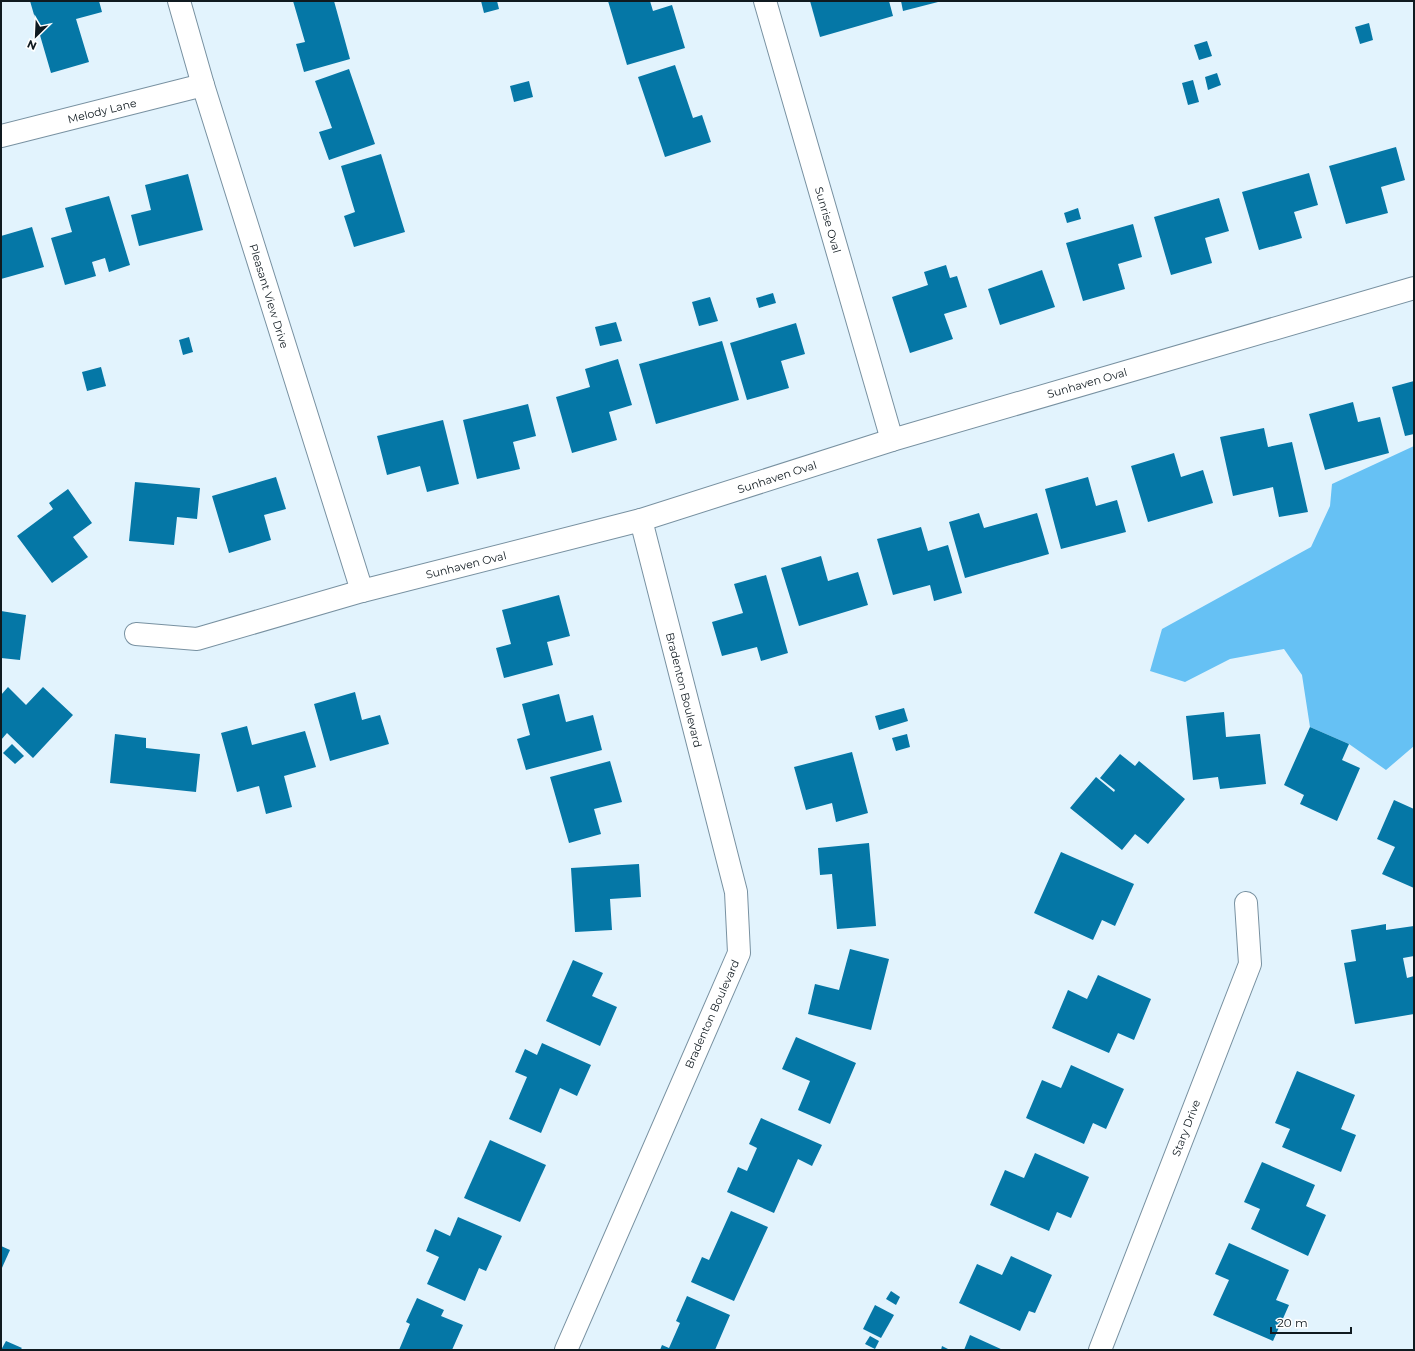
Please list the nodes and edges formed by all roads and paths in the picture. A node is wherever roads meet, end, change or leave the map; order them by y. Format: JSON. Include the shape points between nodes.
{"nodes":[{"id":1,"x":179,"y":1,"type":"edge"},
{"id":2,"x":765,"y":1,"type":"edge"},
{"id":3,"x":203,"y":85,"type":"junction"},
{"id":4,"x":1,"y":136,"type":"edge"},
{"id":5,"x":1414,"y":288,"type":"edge"},
{"id":6,"x":892,"y":440,"type":"junction"},
{"id":7,"x":641,"y":520,"type":"junction"},
{"id":8,"x":362,"y":591,"type":"junction"},
{"id":9,"x":136,"y":634,"type":"dead end"},
{"id":10,"x":1246,"y":903,"type":"dead end"},
{"id":11,"x":566,"y":1350,"type":"edge"},
{"id":12,"x":1100,"y":1350,"type":"edge"}],
"edges":[{"from":1,"to":3,"type":"street","name":"Pleasant View Drive"},
{"from":2,"to":6,"type":"street","name":"Sunrise Oval"},
{"from":3,"to":4,"type":"street","name":"Melody Lane"},
{"from":3,"to":8,"type":"street","name":"Pleasant View Drive"},
{"from":5,"to":6,"type":"street","name":"Sunhaven Oval"},
{"from":6,"to":7,"type":"street","name":"Sunhaven Oval"},
{"from":7,"to":8,"type":"street","name":"Sunhaven Oval"},
{"from":7,"to":11,"type":"street","name":"Bradenton Boulevard","via":[[736,892],[739,953]]},
{"from":8,"to":9,"type":"street","name":"Sunhaven Oval","via":[[197,639]]},
{"from":10,"to":12,"type":"street","name":"Stary Drive","via":[[1250,964]]}]}
